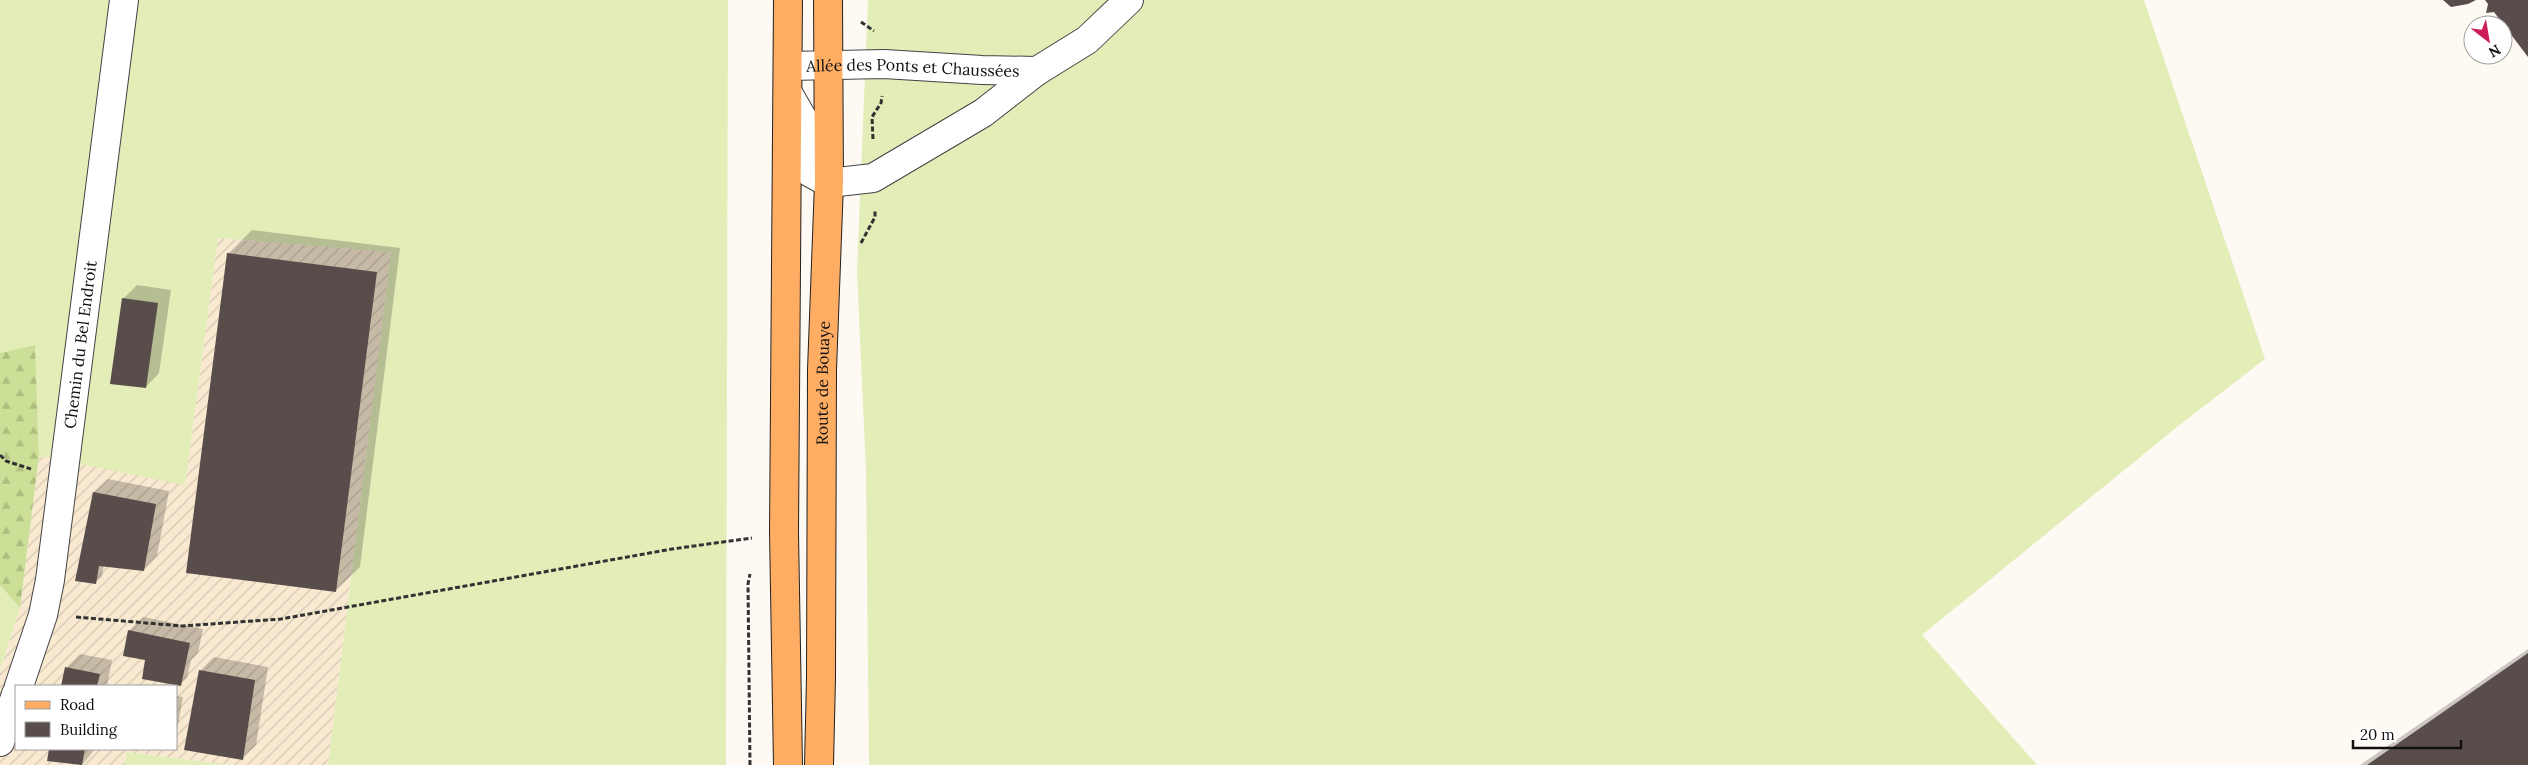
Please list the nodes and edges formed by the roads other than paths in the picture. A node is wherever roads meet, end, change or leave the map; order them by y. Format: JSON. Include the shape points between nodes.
{"nodes":[{"id":1,"x":124,"y":0,"type":"edge"},
{"id":2,"x":788,"y":0,"type":"edge"},
{"id":3,"x":828,"y":0,"type":"edge"},
{"id":4,"x":1129,"y":0,"type":"edge"},
{"id":5,"x":789,"y":66,"type":"junction"},
{"id":6,"x":827,"y":66,"type":"junction"},
{"id":7,"x":1037,"y":71,"type":"junction"},
{"id":8,"x":788,"y":93,"type":"junction"},
{"id":9,"x":829,"y":183,"type":"junction"},
{"id":10,"x":19,"y":685,"type":"edge"},
{"id":11,"x":15,"y":697,"type":"edge"},
{"id":12,"x":0,"y":742,"type":"edge"},
{"id":13,"x":788,"y":765,"type":"edge"},
{"id":14,"x":819,"y":765,"type":"edge"}],
"edges":[{"from":1,"to":10,"type":"street","name":"Chemin du Bel Endroit","via":[[50,580],[43,615]]},
{"from":2,"to":5,"type":"main road"},
{"from":3,"to":6,"type":"main road","name":"Route de Bouaye"},
{"from":4,"to":7,"type":"street","name":"Allée des Ponts et Chaussées","via":[[1086,40]]},
{"from":5,"to":6,"type":"street","name":"Allée des Ponts et Chaussées"},
{"from":5,"to":8,"type":"main road"},
{"from":6,"to":7,"type":"street","name":"Allée des Ponts et Chaussées","via":[[884,64]]},
{"from":6,"to":9,"type":"main road","name":"Route de Bouaye"},
{"from":7,"to":9,"type":"street","name":"Allée des Ponts et Chaussées","via":[[983,113],[873,178]]},
{"from":8,"to":9,"type":"street","via":[[803,119],[809,172]]},
{"from":8,"to":13,"type":"main road","via":[[784,532]]},
{"from":9,"to":14,"type":"main road","name":"Route de Bouaye","via":[[822,370]]},
{"from":11,"to":12,"type":"street"}]}
